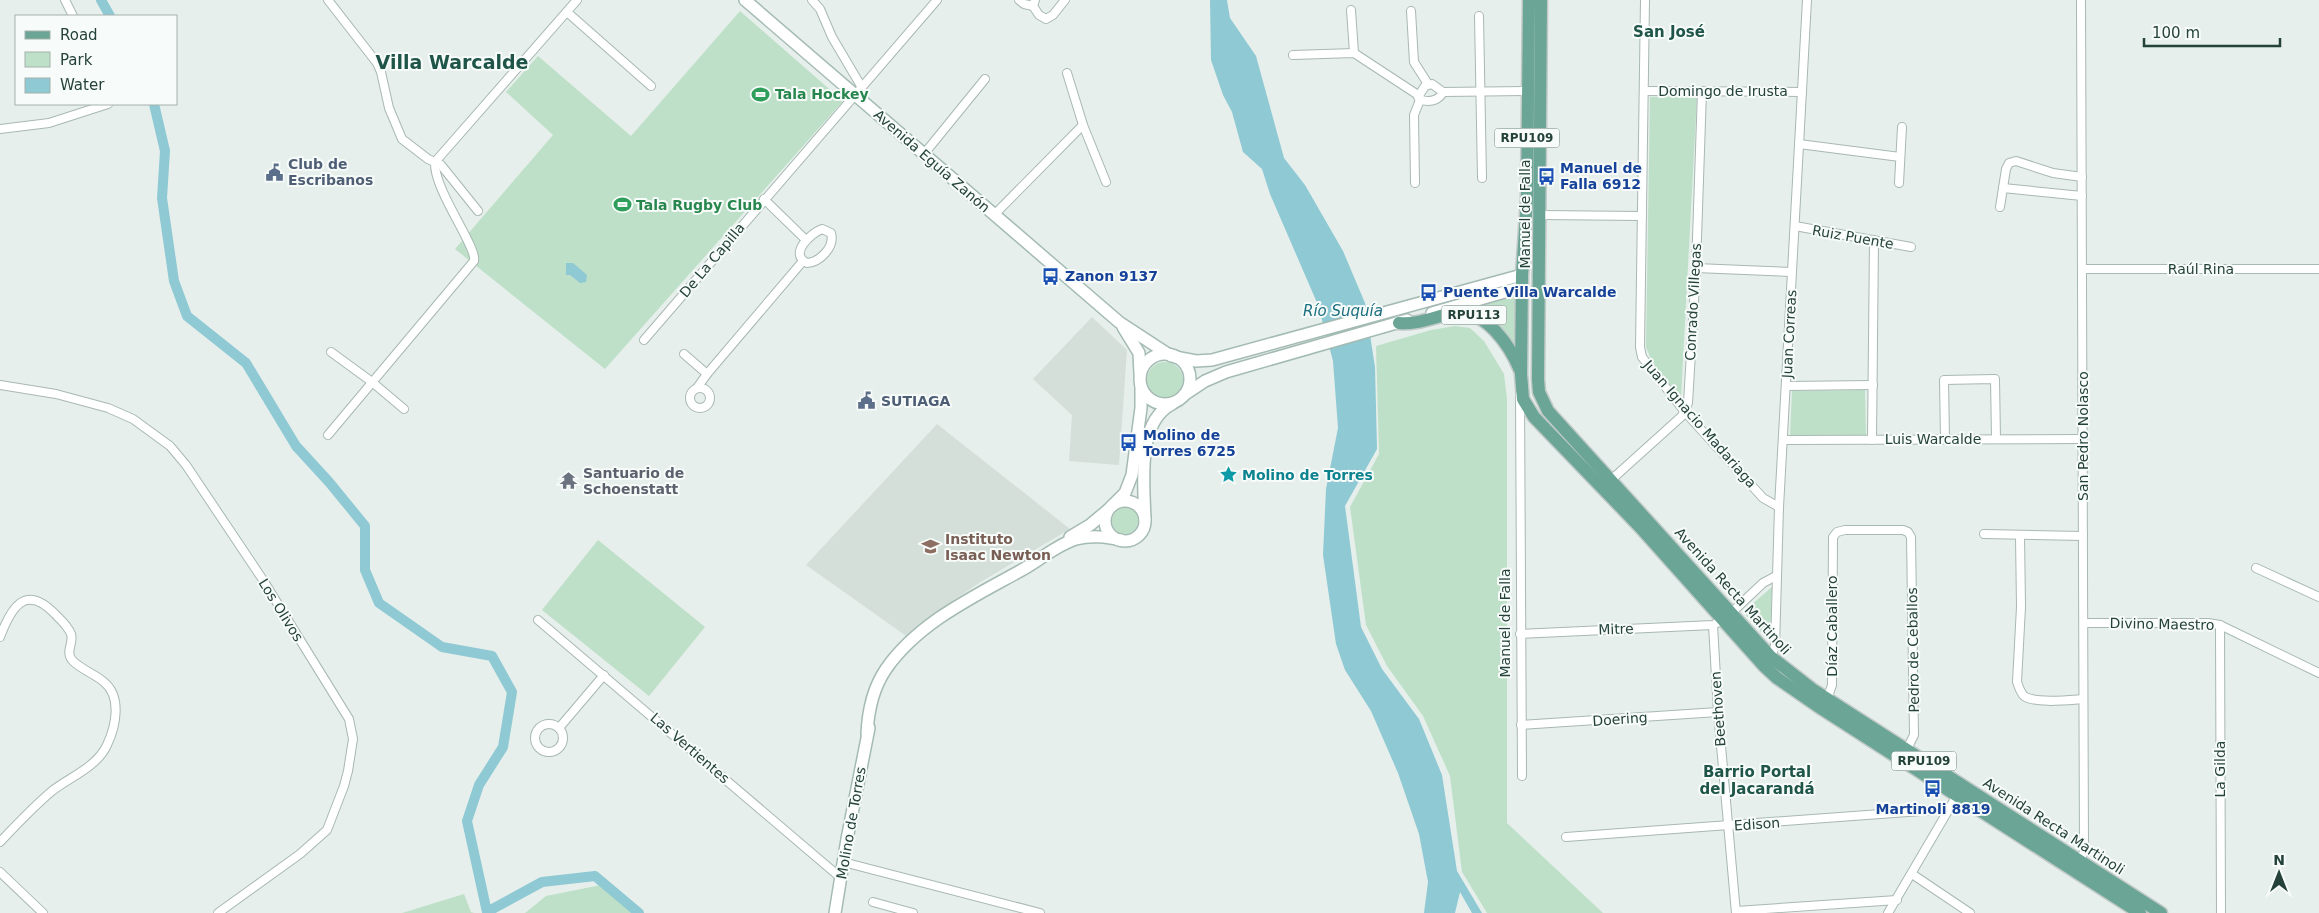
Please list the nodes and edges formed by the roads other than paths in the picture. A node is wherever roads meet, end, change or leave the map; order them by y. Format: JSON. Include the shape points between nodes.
{"nodes":[{"id":1,"x":65,"y":0,"type":"edge"},
{"id":2,"x":328,"y":0,"type":"edge"},
{"id":3,"x":577,"y":0,"type":"edge"},
{"id":4,"x":745,"y":0,"type":"edge"},
{"id":5,"x":812,"y":0,"type":"edge"},
{"id":6,"x":937,"y":0,"type":"edge"},
{"id":7,"x":1019,"y":0,"type":"edge"},
{"id":8,"x":1065,"y":0,"type":"edge"},
{"id":9,"x":1529,"y":0,"type":"edge"},
{"id":10,"x":1541,"y":0,"type":"edge"},
{"id":11,"x":1644,"y":0,"type":"edge"},
{"id":12,"x":1807,"y":0,"type":"edge"},
{"id":13,"x":2081,"y":0,"type":"edge"},
{"id":14,"x":1034,"y":3,"type":"edge"},
{"id":15,"x":1351,"y":10,"type":"dead end"},
{"id":16,"x":1411,"y":11,"type":"dead end"},
{"id":17,"x":567,"y":12,"type":"junction"},
{"id":18,"x":72,"y":15,"type":"edge"},
{"id":19,"x":1479,"y":16,"type":"dead end"},
{"id":20,"x":1354,"y":54,"type":"junction"},
{"id":21,"x":1293,"y":55,"type":"dead end"},
{"id":22,"x":1067,"y":73,"type":"dead end"},
{"id":23,"x":985,"y":79,"type":"dead end"},
{"id":24,"x":1428,"y":84,"type":"junction"},
{"id":25,"x":651,"y":86,"type":"dead end"},
{"id":26,"x":857,"y":90,"type":"junction"},
{"id":27,"x":1528,"y":91,"type":"junction"},
{"id":28,"x":1644,"y":91,"type":"junction"},
{"id":29,"x":1702,"y":91,"type":"junction"},
{"id":30,"x":1443,"y":92,"type":"junction"},
{"id":31,"x":1802,"y":92,"type":"junction"},
{"id":32,"x":1480,"y":93,"type":"junction"},
{"id":33,"x":1419,"y":97,"type":"junction"},
{"id":34,"x":105,"y":105,"type":"edge"},
{"id":35,"x":1083,"y":124,"type":"junction"},
{"id":36,"x":1902,"y":127,"type":"dead end"},
{"id":37,"x":0,"y":128,"type":"edge"},
{"id":38,"x":1799,"y":144,"type":"junction"},
{"id":39,"x":924,"y":154,"type":"junction"},
{"id":40,"x":1900,"y":157,"type":"junction"},
{"id":41,"x":436,"y":162,"type":"junction"},
{"id":42,"x":2082,"y":177,"type":"junction"},
{"id":43,"x":1482,"y":178,"type":"dead end"},
{"id":44,"x":1106,"y":182,"type":"dead end"},
{"id":45,"x":1415,"y":183,"type":"dead end"},
{"id":46,"x":1899,"y":183,"type":"dead end"},
{"id":47,"x":2003,"y":188,"type":"junction"},
{"id":48,"x":2082,"y":196,"type":"junction"},
{"id":49,"x":764,"y":199,"type":"junction"},
{"id":50,"x":2000,"y":207,"type":"dead end"},
{"id":51,"x":478,"y":211,"type":"dead end"},
{"id":52,"x":994,"y":215,"type":"junction"},
{"id":53,"x":1642,"y":216,"type":"junction"},
{"id":54,"x":1540,"y":220,"type":"junction"},
{"id":55,"x":1795,"y":226,"type":"junction"},
{"id":56,"x":806,"y":240,"type":"junction"},
{"id":57,"x":1874,"y":240,"type":"junction"},
{"id":58,"x":1911,"y":247,"type":"dead end"},
{"id":59,"x":803,"y":261,"type":"junction"},
{"id":60,"x":1696,"y":268,"type":"junction"},
{"id":61,"x":2083,"y":269,"type":"junction"},
{"id":62,"x":2319,"y":269,"type":"edge"},
{"id":63,"x":1792,"y":272,"type":"junction"},
{"id":64,"x":1525,"y":281,"type":"junction"},
{"id":65,"x":1119,"y":322,"type":"junction"},
{"id":66,"x":1394,"y":324,"type":"junction"},
{"id":67,"x":644,"y":340,"type":"dead end"},
{"id":68,"x":332,"y":352,"type":"dead end"},
{"id":69,"x":684,"y":354,"type":"dead end"},
{"id":70,"x":1173,"y":356,"type":"junction"},
{"id":71,"x":707,"y":374,"type":"junction"},
{"id":72,"x":1521,"y":378,"type":"junction"},
{"id":73,"x":372,"y":382,"type":"junction"},
{"id":74,"x":1141,"y":382,"type":"junction"},
{"id":75,"x":0,"y":385,"type":"edge"},
{"id":76,"x":1873,"y":385,"type":"junction"},
{"id":77,"x":1786,"y":386,"type":"junction"},
{"id":78,"x":697,"y":388,"type":"dead end"},
{"id":79,"x":1180,"y":398,"type":"junction"},
{"id":80,"x":1541,"y":398,"type":"junction"},
{"id":81,"x":404,"y":409,"type":"dead end"},
{"id":82,"x":1685,"y":412,"type":"junction"},
{"id":83,"x":1534,"y":417,"type":"junction"},
{"id":84,"x":1519,"y":430,"type":"junction"},
{"id":85,"x":328,"y":435,"type":"dead end"},
{"id":86,"x":1945,"y":439,"type":"junction"},
{"id":87,"x":1996,"y":439,"type":"junction"},
{"id":88,"x":2083,"y":439,"type":"junction"},
{"id":89,"x":1783,"y":440,"type":"junction"},
{"id":90,"x":1872,"y":440,"type":"junction"},
{"id":91,"x":1611,"y":480,"type":"junction"},
{"id":92,"x":1111,"y":507,"type":"junction"},
{"id":93,"x":1779,"y":507,"type":"junction"},
{"id":94,"x":1145,"y":520,"type":"junction"},
{"id":95,"x":1984,"y":534,"type":"dead end"},
{"id":96,"x":2020,"y":536,"type":"junction"},
{"id":97,"x":2083,"y":536,"type":"junction"},
{"id":98,"x":1121,"y":540,"type":"junction"},
{"id":99,"x":1832,"y":541,"type":"joint"},
{"id":100,"x":2256,"y":568,"type":"dead end"},
{"id":101,"x":1008,"y":576,"type":"junction"},
{"id":102,"x":1776,"y":576,"type":"junction"},
{"id":103,"x":2319,"y":597,"type":"edge"},
{"id":104,"x":1722,"y":619,"type":"junction"},
{"id":105,"x":538,"y":620,"type":"dead end"},
{"id":106,"x":2084,"y":623,"type":"junction"},
{"id":107,"x":2220,"y":624,"type":"junction"},
{"id":108,"x":1520,"y":634,"type":"junction"},
{"id":109,"x":0,"y":636,"type":"edge"},
{"id":110,"x":1767,"y":661,"type":"junction"},
{"id":111,"x":2319,"y":673,"type":"edge"},
{"id":112,"x":604,"y":675,"type":"junction"},
{"id":113,"x":2083,"y":699,"type":"junction"},
{"id":114,"x":1825,"y":704,"type":"junction"},
{"id":115,"x":1718,"y":712,"type":"junction"},
{"id":116,"x":1521,"y":725,"type":"junction"},
{"id":117,"x":559,"y":728,"type":"dead end"},
{"id":118,"x":1904,"y":754,"type":"junction"},
{"id":119,"x":1522,"y":776,"type":"dead end"},
{"id":120,"x":1960,"y":790,"type":"junction"},
{"id":121,"x":1949,"y":809,"type":"junction"},
{"id":122,"x":1727,"y":826,"type":"junction"},
{"id":123,"x":1566,"y":837,"type":"dead end"},
{"id":124,"x":0,"y":842,"type":"edge"},
{"id":125,"x":843,"y":862,"type":"junction"},
{"id":126,"x":2077,"y":866,"type":"junction"},
{"id":127,"x":0,"y":872,"type":"edge"},
{"id":128,"x":1912,"y":874,"type":"junction"},
{"id":129,"x":841,"y":878,"type":"junction"},
{"id":130,"x":1896,"y":900,"type":"junction"},
{"id":131,"x":873,"y":902,"type":"dead end"},
{"id":132,"x":1736,"y":912,"type":"edge"},
{"id":133,"x":43,"y":913,"type":"edge"},
{"id":134,"x":218,"y":913,"type":"edge"},
{"id":135,"x":835,"y":913,"type":"edge"},
{"id":136,"x":913,"y":913,"type":"edge"},
{"id":137,"x":1040,"y":913,"type":"edge"},
{"id":138,"x":1888,"y":913,"type":"edge"},
{"id":139,"x":1970,"y":913,"type":"edge"},
{"id":140,"x":2140,"y":913,"type":"edge"},
{"id":141,"x":2161,"y":913,"type":"edge"},
{"id":142,"x":2220,"y":913,"type":"edge"}],
"edges":[{"from":1,"to":18,"type":"street"},
{"from":2,"to":41,"type":"street","via":[[382,72],[389,108],[402,139]]},
{"from":3,"to":17,"type":"street"},
{"from":4,"to":26,"type":"main road","name":"Avenida Eguía Zanón"},
{"from":5,"to":26,"type":"street","via":[[820,9]]},
{"from":6,"to":26,"type":"street","name":"De La Capilla"},
{"from":7,"to":14,"type":"street","via":[[1024,4]]},
{"from":8,"to":14,"type":"street","via":[[1046,19],[1039,15]]},
{"from":9,"to":27,"type":"main road","name":"Manuel de Falla","number":"RPU109"},
{"from":10,"to":54,"type":"main road","name":"Manuel de Falla","number":"RPU109"},
{"from":11,"to":28,"type":"street","name":"Juan Ignacio Madariaga"},
{"from":12,"to":31,"type":"street","name":"Juan Correas"},
{"from":13,"to":42,"type":"street","name":"San Pedro Nolasco"},
{"from":15,"to":20,"type":"street"},
{"from":16,"to":24,"type":"street","via":[[1414,62]]},
{"from":17,"to":25,"type":"street"},
{"from":17,"to":41,"type":"street"},
{"from":19,"to":32,"type":"street"},
{"from":20,"to":21,"type":"street"},
{"from":20,"to":33,"type":"street"},
{"from":22,"to":35,"type":"street"},
{"from":23,"to":39,"type":"street"},
{"from":24,"to":30,"type":"street"},
{"from":24,"to":33,"type":"street"},
{"from":26,"to":39,"type":"main road","name":"Avenida Eguía Zanón"},
{"from":26,"to":49,"type":"street","name":"De La Capilla"},
{"from":27,"to":32,"type":"street"},
{"from":27,"to":64,"type":"main road","name":"Manuel de Falla","number":"RPU109"},
{"from":28,"to":29,"type":"street","name":"Domingo de Irusta"},
{"from":28,"to":53,"type":"street","name":"Juan Ignacio Madariaga"},
{"from":29,"to":31,"type":"street","name":"Domingo de Irusta"},
{"from":29,"to":60,"type":"street","name":"Conrado Villegas"},
{"from":30,"to":32,"type":"street"},
{"from":30,"to":33,"type":"street","via":[[1427,102]]},
{"from":31,"to":38,"type":"street","name":"Juan Correas"},
{"from":32,"to":43,"type":"street"},
{"from":33,"to":45,"type":"street","via":[[1414,115]]},
{"from":34,"to":37,"type":"street","via":[[49,124]]},
{"from":35,"to":44,"type":"street"},
{"from":35,"to":52,"type":"street"},
{"from":36,"to":40,"type":"street"},
{"from":38,"to":40,"type":"street"},
{"from":38,"to":55,"type":"street","name":"Juan Correas"},
{"from":39,"to":52,"type":"main road","name":"Avenida Eguía Zanón"},
{"from":40,"to":46,"type":"street"},
{"from":41,"to":51,"type":"street"},
{"from":41,"to":73,"type":"street","via":[[437,175],[474,253],[474,261]]},
{"from":42,"to":47,"type":"street","via":[[2053,173],[2016,161],[2006,169]]},
{"from":42,"to":48,"type":"street","name":"San Pedro Nolasco"},
{"from":47,"to":48,"type":"street"},
{"from":47,"to":50,"type":"street"},
{"from":48,"to":61,"type":"street","name":"San Pedro Nolasco"},
{"from":49,"to":56,"type":"street"},
{"from":49,"to":67,"type":"street","name":"De La Capilla"},
{"from":52,"to":65,"type":"main road","name":"Avenida Eguía Zanón"},
{"from":53,"to":54,"type":"street"},
{"from":53,"to":82,"type":"street","name":"Juan Ignacio Madariaga","via":[[1642,357]]},
{"from":54,"to":64,"type":"main road"},
{"from":54,"to":80,"type":"main road","name":"Manuel de Falla","number":"RPU109","via":[[1538,379]]},
{"from":55,"to":57,"type":"street","name":"Ruiz Puente"},
{"from":55,"to":63,"type":"street","name":"Juan Correas"},
{"from":56,"to":59,"type":"street","via":[[800,253]]},
{"from":56,"to":59,"type":"street","via":[[822,229],[832,237],[829,248],[817,260],[812,263]]},
{"from":57,"to":58,"type":"street","name":"Ruiz Puente"},
{"from":57,"to":76,"type":"street"},
{"from":59,"to":71,"type":"street"},
{"from":60,"to":63,"type":"street"},
{"from":60,"to":82,"type":"street","name":"Conrado Villegas"},
{"from":61,"to":62,"type":"street","name":"Raúl Rina"},
{"from":61,"to":88,"type":"street","name":"San Pedro Nolasco"},
{"from":63,"to":77,"type":"street","name":"Juan Correas"},
{"from":64,"to":66,"type":"main road","number":"RPU113"},
{"from":64,"to":70,"type":"main road","number":"RPU113","via":[[1385,312],[1207,361]]},
{"from":64,"to":72,"type":"main road","name":"Manuel de Falla","number":"RPU109"},
{"from":64,"to":80,"type":"main road","name":"Avenida Recta Martinoli","via":[[1530,370],[1533,389]]},
{"from":65,"to":70,"type":"main road","name":"Avenida Eguía Zanón"},
{"from":65,"to":74,"type":"main road","name":"Avenida Eguía Zanón","via":[[1139,353]]},
{"from":66,"to":72,"type":"main road","number":"RPU113","via":[[1412,324],[1458,313],[1472,314],[1503,341],[1516,361]]},
{"from":66,"to":79,"type":"main road","number":"RPU113","via":[[1218,375]]},
{"from":68,"to":73,"type":"street"},
{"from":69,"to":71,"type":"street"},
{"from":70,"to":74,"type":"main road","number":"RPU113","via":[[1151,359],[1142,369]]},
{"from":70,"to":79,"type":"main road","via":[[1183,362],[1188,372],[1189,384]]},
{"from":71,"to":78,"type":"street"},
{"from":72,"to":83,"type":"main road","name":"Manuel de Falla","number":"RPU109","via":[[1523,398]]},
{"from":72,"to":84,"type":"street","name":"Manuel de Falla"},
{"from":73,"to":81,"type":"street"},
{"from":73,"to":85,"type":"street"},
{"from":74,"to":79,"type":"main road","via":[[1146,395],[1155,402],[1165,404]]},
{"from":74,"to":92,"type":"main road","name":"Molino de Torres","via":[[1141,408],[1132,475],[1125,493]]},
{"from":75,"to":134,"type":"street","name":"Los Olivos","via":[[56,394],[114,410],[133,419],[170,446],[263,580],[349,719],[353,739],[348,771],[328,830]]},
{"from":76,"to":77,"type":"street"},
{"from":76,"to":90,"type":"street"},
{"from":77,"to":89,"type":"street","name":"Juan Correas"},
{"from":79,"to":94,"type":"main road","number":"RPU113","via":[[1160,412],[1149,430]]},
{"from":80,"to":91,"type":"main road","name":"Avenida Recta Martinoli","number":"RPU109","via":[[1555,420]]},
{"from":82,"to":91,"type":"street"},
{"from":82,"to":93,"type":"street","name":"Juan Ignacio Madariaga","via":[[1763,498]]},
{"from":83,"to":84,"type":"street"},
{"from":83,"to":104,"type":"main road","name":"Avenida Recta Martinoli","number":"RPU109"},
{"from":84,"to":108,"type":"street","name":"Manuel de Falla"},
{"from":86,"to":87,"type":"street","name":"Luis Warcalde"},
{"from":86,"to":87,"type":"street","via":[[1944,380],[1995,379]]},
{"from":86,"to":90,"type":"street","name":"Luis Warcalde"},
{"from":87,"to":88,"type":"street","name":"Luis Warcalde"},
{"from":88,"to":97,"type":"street","name":"San Pedro Nolasco"},
{"from":89,"to":90,"type":"street","name":"Luis Warcalde"},
{"from":89,"to":93,"type":"street","name":"Juan Correas"},
{"from":91,"to":104,"type":"main road","name":"Avenida Recta Martinoli","number":"RPU109"},
{"from":92,"to":94,"type":"main road","via":[[1119,502],[1131,502],[1141,509]]},
{"from":92,"to":98,"type":"main road","via":[[1106,520],[1108,531]]},
{"from":92,"to":101,"type":"main road","name":"Molino de Torres","via":[[1083,530],[1016,568]]},
{"from":93,"to":102,"type":"street","name":"Juan Correas"},
{"from":94,"to":98,"type":"main road","via":[[1138,536]]},
{"from":95,"to":96,"type":"street"},
{"from":96,"to":97,"type":"street"},
{"from":96,"to":113,"type":"street","via":[[2019,689],[2031,699]]},
{"from":97,"to":106,"type":"street","name":"San Pedro Nolasco"},
{"from":98,"to":101,"type":"main road","name":"Molino de Torres","via":[[1078,539]]},
{"from":99,"to":114,"type":"street","name":"Díaz Caballero","via":[[1832,685]]},
{"from":99,"to":118,"type":"street","name":"Pedro de Ceballos","via":[[1838,532],[1845,530],[1903,530],[1911,537],[1914,735]]},
{"from":100,"to":103,"type":"street"},
{"from":101,"to":125,"type":"main road","name":"Molino de Torres","via":[[914,639],[886,670],[873,695]]},
{"from":102,"to":104,"type":"street","via":[[1763,583]]},
{"from":102,"to":110,"type":"street","name":"Juan Correas","via":[[1774,647]]},
{"from":104,"to":108,"type":"street","name":"Mitre"},
{"from":104,"to":110,"type":"main road","name":"Avenida Recta Martinoli","number":"RPU109"},
{"from":104,"to":115,"type":"street","name":"Beethoven"},
{"from":105,"to":112,"type":"street","name":"Las Vertientes"},
{"from":106,"to":107,"type":"street","name":"Divino Maestro"},
{"from":106,"to":113,"type":"street","name":"San Pedro Nolasco"},
{"from":107,"to":111,"type":"street","name":"Divino Maestro"},
{"from":107,"to":142,"type":"street","name":"La Gilda"},
{"from":108,"to":116,"type":"street","name":"Manuel de Falla"},
{"from":109,"to":124,"type":"street","via":[[10,611],[26,601],[41,602],[67,627],[72,638],[69,653],[72,660],[104,682],[114,698],[116,711],[112,734],[98,758],[54,790]]},
{"from":110,"to":114,"type":"main road","name":"Avenida Recta Martinoli","number":"RPU109","via":[[1784,682]]},
{"from":112,"to":117,"type":"street"},
{"from":112,"to":129,"type":"street","name":"Las Vertientes"},
{"from":113,"to":126,"type":"street","name":"San Pedro Nolasco","via":[[2084,852]]},
{"from":114,"to":118,"type":"main road","name":"Avenida Recta Martinoli","number":"RPU109"},
{"from":115,"to":116,"type":"street","name":"Doering"},
{"from":115,"to":122,"type":"street","name":"Beethoven"},
{"from":116,"to":119,"type":"street","name":"Manuel de Falla"},
{"from":118,"to":120,"type":"main road","name":"Avenida Recta Martinoli","number":"RPU109"},
{"from":120,"to":121,"type":"street"},
{"from":120,"to":126,"type":"main road","name":"Avenida Recta Martinoli","number":"RPU109"},
{"from":121,"to":122,"type":"street","name":"Edison"},
{"from":121,"to":128,"type":"street"},
{"from":122,"to":123,"type":"street","name":"Edison"},
{"from":122,"to":132,"type":"street","name":"Beethoven"},
{"from":125,"to":129,"type":"main road","name":"Molino de Torres"},
{"from":125,"to":137,"type":"street"},
{"from":126,"to":140,"type":"main road","name":"Avenida Recta Martinoli","number":"RPU109"},
{"from":126,"to":141,"type":"main road","name":"Avenida Recta Martinoli","number":"RPU109"},
{"from":127,"to":133,"type":"street"},
{"from":128,"to":130,"type":"street"},
{"from":128,"to":139,"type":"street"},
{"from":129,"to":135,"type":"main road","name":"Molino de Torres"},
{"from":130,"to":132,"type":"street"},
{"from":130,"to":138,"type":"street"},
{"from":131,"to":136,"type":"street"}]}
